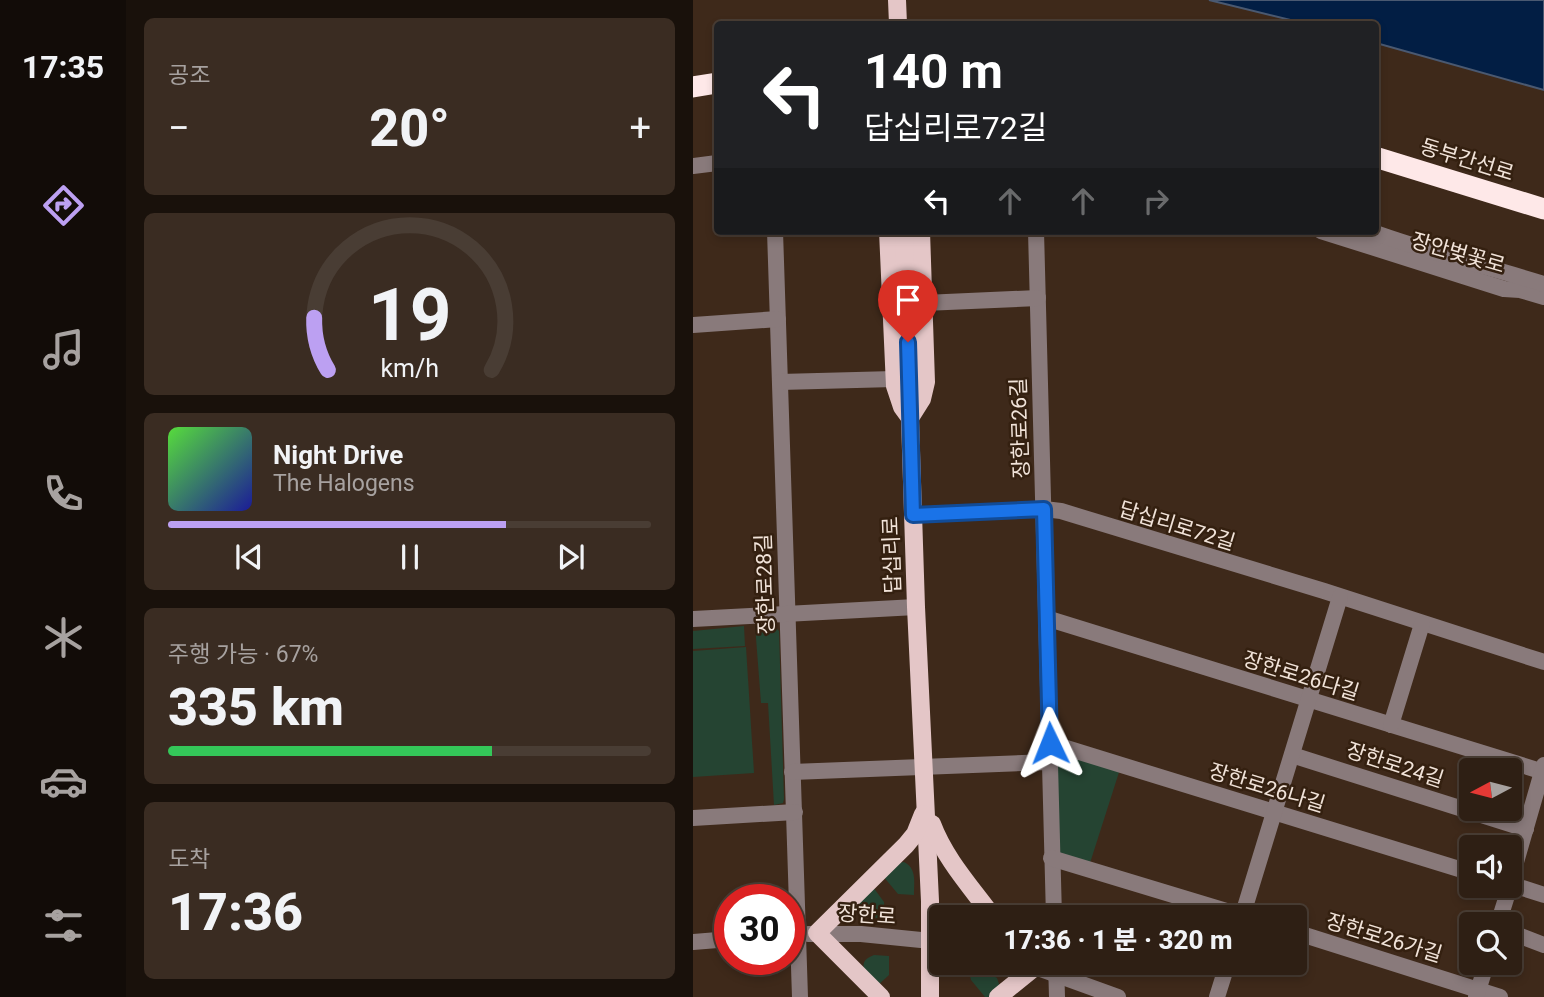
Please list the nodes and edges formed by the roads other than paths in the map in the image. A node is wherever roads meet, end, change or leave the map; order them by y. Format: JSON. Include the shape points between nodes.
{"nodes":[{"id":1,"x":897,"y":0,"type":"edge"},
{"id":2,"x":898,"y":21,"type":"edge"},
{"id":3,"x":714,"y":84,"type":"edge"},
{"id":4,"x":693,"y":87,"type":"edge"},
{"id":5,"x":714,"y":152,"type":"edge"},
{"id":6,"x":693,"y":155,"type":"edge"},
{"id":7,"x":1379,"y":158,"type":"edge"},
{"id":8,"x":714,"y":163,"type":"edge"},
{"id":9,"x":693,"y":166,"type":"edge"},
{"id":10,"x":1544,"y":209,"type":"edge"},
{"id":11,"x":775,"y":235,"type":"edge"},
{"id":12,"x":888,"y":235,"type":"edge"},
{"id":13,"x":904,"y":235,"type":"edge"},
{"id":14,"x":922,"y":235,"type":"edge"},
{"id":15,"x":1036,"y":235,"type":"edge"},
{"id":16,"x":1336,"y":235,"type":"edge"},
{"id":17,"x":1367,"y":243,"type":"edge"},
{"id":18,"x":1544,"y":284,"type":"edge"},
{"id":19,"x":1504,"y":289,"type":"junction"},
{"id":20,"x":1544,"y":297,"type":"edge"},
{"id":21,"x":1038,"y":299,"type":"junction"},
{"id":22,"x":924,"y":303,"type":"junction"},
{"id":23,"x":1544,"y":307,"type":"edge"},
{"id":24,"x":778,"y":319,"type":"junction"},
{"id":25,"x":693,"y":325,"type":"edge"},
{"id":26,"x":894,"y":379,"type":"junction"},
{"id":27,"x":780,"y":382,"type":"junction"},
{"id":28,"x":910,"y":418,"type":"junction"},
{"id":29,"x":1044,"y":509,"type":"junction"},
{"id":30,"x":913,"y":515,"type":"junction"},
{"id":31,"x":1340,"y":597,"type":"junction"},
{"id":32,"x":916,"y":607,"type":"junction"},
{"id":33,"x":787,"y":613,"type":"junction"},
{"id":34,"x":1046,"y":618,"type":"junction"},
{"id":35,"x":693,"y":619,"type":"edge"},
{"id":36,"x":1422,"y":624,"type":"junction"},
{"id":37,"x":1544,"y":662,"type":"edge"},
{"id":38,"x":1309,"y":700,"type":"junction"},
{"id":39,"x":1391,"y":725,"type":"junction"},
{"id":40,"x":1050,"y":743,"type":"junction"},
{"id":41,"x":1292,"y":754,"type":"junction"},
{"id":42,"x":1048,"y":762,"type":"junction"},
{"id":43,"x":923,"y":768,"type":"junction"},
{"id":44,"x":1543,"y":770,"type":"edge"},
{"id":45,"x":792,"y":772,"type":"junction"},
{"id":46,"x":926,"y":807,"type":"junction"},
{"id":47,"x":795,"y":812,"type":"junction"},
{"id":48,"x":1274,"y":813,"type":"junction"},
{"id":49,"x":693,"y":818,"type":"edge"},
{"id":50,"x":1526,"y":829,"type":"junction"},
{"id":51,"x":1522,"y":843,"type":"edge"},
{"id":52,"x":1051,"y":858,"type":"junction"},
{"id":53,"x":1459,"y":869,"type":"edge"},
{"id":54,"x":794,"y":884,"type":"edge"},
{"id":55,"x":1522,"y":888,"type":"edge"},
{"id":56,"x":1544,"y":895,"type":"edge"},
{"id":57,"x":931,"y":905,"type":"edge"},
{"id":58,"x":984,"y":905,"type":"edge"},
{"id":59,"x":1053,"y":905,"type":"edge"},
{"id":60,"x":1204,"y":905,"type":"edge"},
{"id":61,"x":1247,"y":905,"type":"edge"},
{"id":62,"x":817,"y":933,"type":"junction"},
{"id":63,"x":805,"y":934,"type":"edge"},
{"id":64,"x":1307,"y":936,"type":"edge"},
{"id":65,"x":1522,"y":937,"type":"edge"},
{"id":66,"x":714,"y":940,"type":"edge"},
{"id":67,"x":929,"y":941,"type":"edge"},
{"id":68,"x":693,"y":942,"type":"edge"},
{"id":69,"x":1544,"y":945,"type":"edge"},
{"id":70,"x":798,"y":975,"type":"edge"},
{"id":71,"x":932,"y":975,"type":"edge"},
{"id":72,"x":1019,"y":975,"type":"edge"},
{"id":73,"x":1056,"y":975,"type":"edge"},
{"id":74,"x":1069,"y":975,"type":"edge"},
{"id":75,"x":1224,"y":975,"type":"edge"},
{"id":76,"x":1483,"y":975,"type":"edge"},
{"id":77,"x":1478,"y":993,"type":"edge"},
{"id":78,"x":800,"y":997,"type":"edge"},
{"id":79,"x":881,"y":997,"type":"edge"},
{"id":80,"x":930,"y":997,"type":"edge"},
{"id":81,"x":998,"y":997,"type":"edge"},
{"id":82,"x":1058,"y":997,"type":"edge"},
{"id":83,"x":1118,"y":997,"type":"edge"},
{"id":84,"x":1217,"y":997,"type":"edge"},
{"id":85,"x":1500,"y":997,"type":"edge"}],
"edges":[{"from":1,"to":2,"type":"main road"},
{"from":3,"to":4,"type":"highway"},
{"from":5,"to":6,"type":"street"},
{"from":7,"to":10,"type":"highway","name":"동부간선로"},
{"from":8,"to":9,"type":"street"},
{"from":11,"to":24,"type":"street","name":"장한로28길"},
{"from":12,"to":26,"type":"main road"},
{"from":13,"to":28,"type":"main road","name":"답십리로"},
{"from":14,"to":22,"type":"main road"},
{"from":15,"to":21,"type":"street","name":"장한로26길"},
{"from":16,"to":17,"type":"street","name":"장안벚꽃로"},
{"from":17,"to":18,"type":"street","name":"장안벚꽃로","via":[[1483,265]]},
{"from":17,"to":19,"type":"street","name":"장안벚꽃로"},
{"from":19,"to":20,"type":"street","name":"장안벚꽃로"},
{"from":19,"to":23,"type":"street"},
{"from":21,"to":22,"type":"street"},
{"from":21,"to":29,"type":"street","name":"장한로26길"},
{"from":22,"to":28,"type":"main road","via":[[926,382]]},
{"from":24,"to":25,"type":"street"},
{"from":24,"to":27,"type":"street","name":"장한로28길"},
{"from":26,"to":27,"type":"street"},
{"from":26,"to":28,"type":"main road","via":[[897,396]]},
{"from":27,"to":33,"type":"street","name":"장한로28길"},
{"from":28,"to":30,"type":"main road","name":"답십리로"},
{"from":29,"to":30,"type":"street","name":"답십리로72길"},
{"from":29,"to":31,"type":"street","name":"답십리로72길"},
{"from":29,"to":34,"type":"street","name":"장한로26길"},
{"from":30,"to":32,"type":"main road","name":"답십리로"},
{"from":31,"to":36,"type":"street","name":"답십리로72길"},
{"from":31,"to":38,"type":"street"},
{"from":32,"to":33,"type":"street"},
{"from":32,"to":43,"type":"main road","name":"답십리로"},
{"from":33,"to":35,"type":"street"},
{"from":33,"to":45,"type":"street","name":"장한로28길"},
{"from":34,"to":38,"type":"street","name":"장한로26다길"},
{"from":34,"to":40,"type":"street","name":"장한로26길"},
{"from":36,"to":37,"type":"street","name":"답십리로72길"},
{"from":36,"to":39,"type":"street"},
{"from":38,"to":39,"type":"street","name":"장한로26다길"},
{"from":38,"to":41,"type":"street"},
{"from":39,"to":44,"type":"street","name":"장한로26다길"},
{"from":40,"to":42,"type":"street","name":"장한로26길"},
{"from":40,"to":48,"type":"street","name":"장한로26나길"},
{"from":41,"to":48,"type":"street"},
{"from":41,"to":50,"type":"street","name":"장한로24길"},
{"from":42,"to":43,"type":"street"},
{"from":42,"to":52,"type":"street","name":"장한로26길"},
{"from":43,"to":45,"type":"street"},
{"from":43,"to":46,"type":"main road","name":"답십리로"},
{"from":44,"to":50,"type":"street"},
{"from":45,"to":47,"type":"street","name":"장한로28길"},
{"from":46,"to":57,"type":"main road","name":"답십리로"},
{"from":46,"to":58,"type":"main road","via":[[938,841]]},
{"from":46,"to":62,"type":"main road","via":[[915,834]]},
{"from":47,"to":49,"type":"street"},
{"from":47,"to":54,"type":"street","name":"장한로28길"},
{"from":48,"to":53,"type":"street","name":"장한로26나길"},
{"from":48,"to":61,"type":"street"},
{"from":50,"to":51,"type":"street"},
{"from":52,"to":59,"type":"street","name":"장한로26길"},
{"from":52,"to":60,"type":"street"},
{"from":55,"to":56,"type":"street"},
{"from":62,"to":63,"type":"street","name":"장한로"},
{"from":62,"to":67,"type":"street","name":"장한로"},
{"from":62,"to":79,"type":"main road"},
{"from":64,"to":77,"type":"street","name":"장한로26가길"},
{"from":65,"to":69,"type":"street"},
{"from":66,"to":68,"type":"street"},
{"from":70,"to":78,"type":"street","name":"장한로28길"},
{"from":71,"to":80,"type":"main road","name":"답십리로"},
{"from":72,"to":81,"type":"main road"},
{"from":73,"to":82,"type":"street"},
{"from":74,"to":83,"type":"street"},
{"from":75,"to":84,"type":"street"},
{"from":76,"to":77,"type":"street"},
{"from":77,"to":85,"type":"street","name":"장한로26가길"}]}
